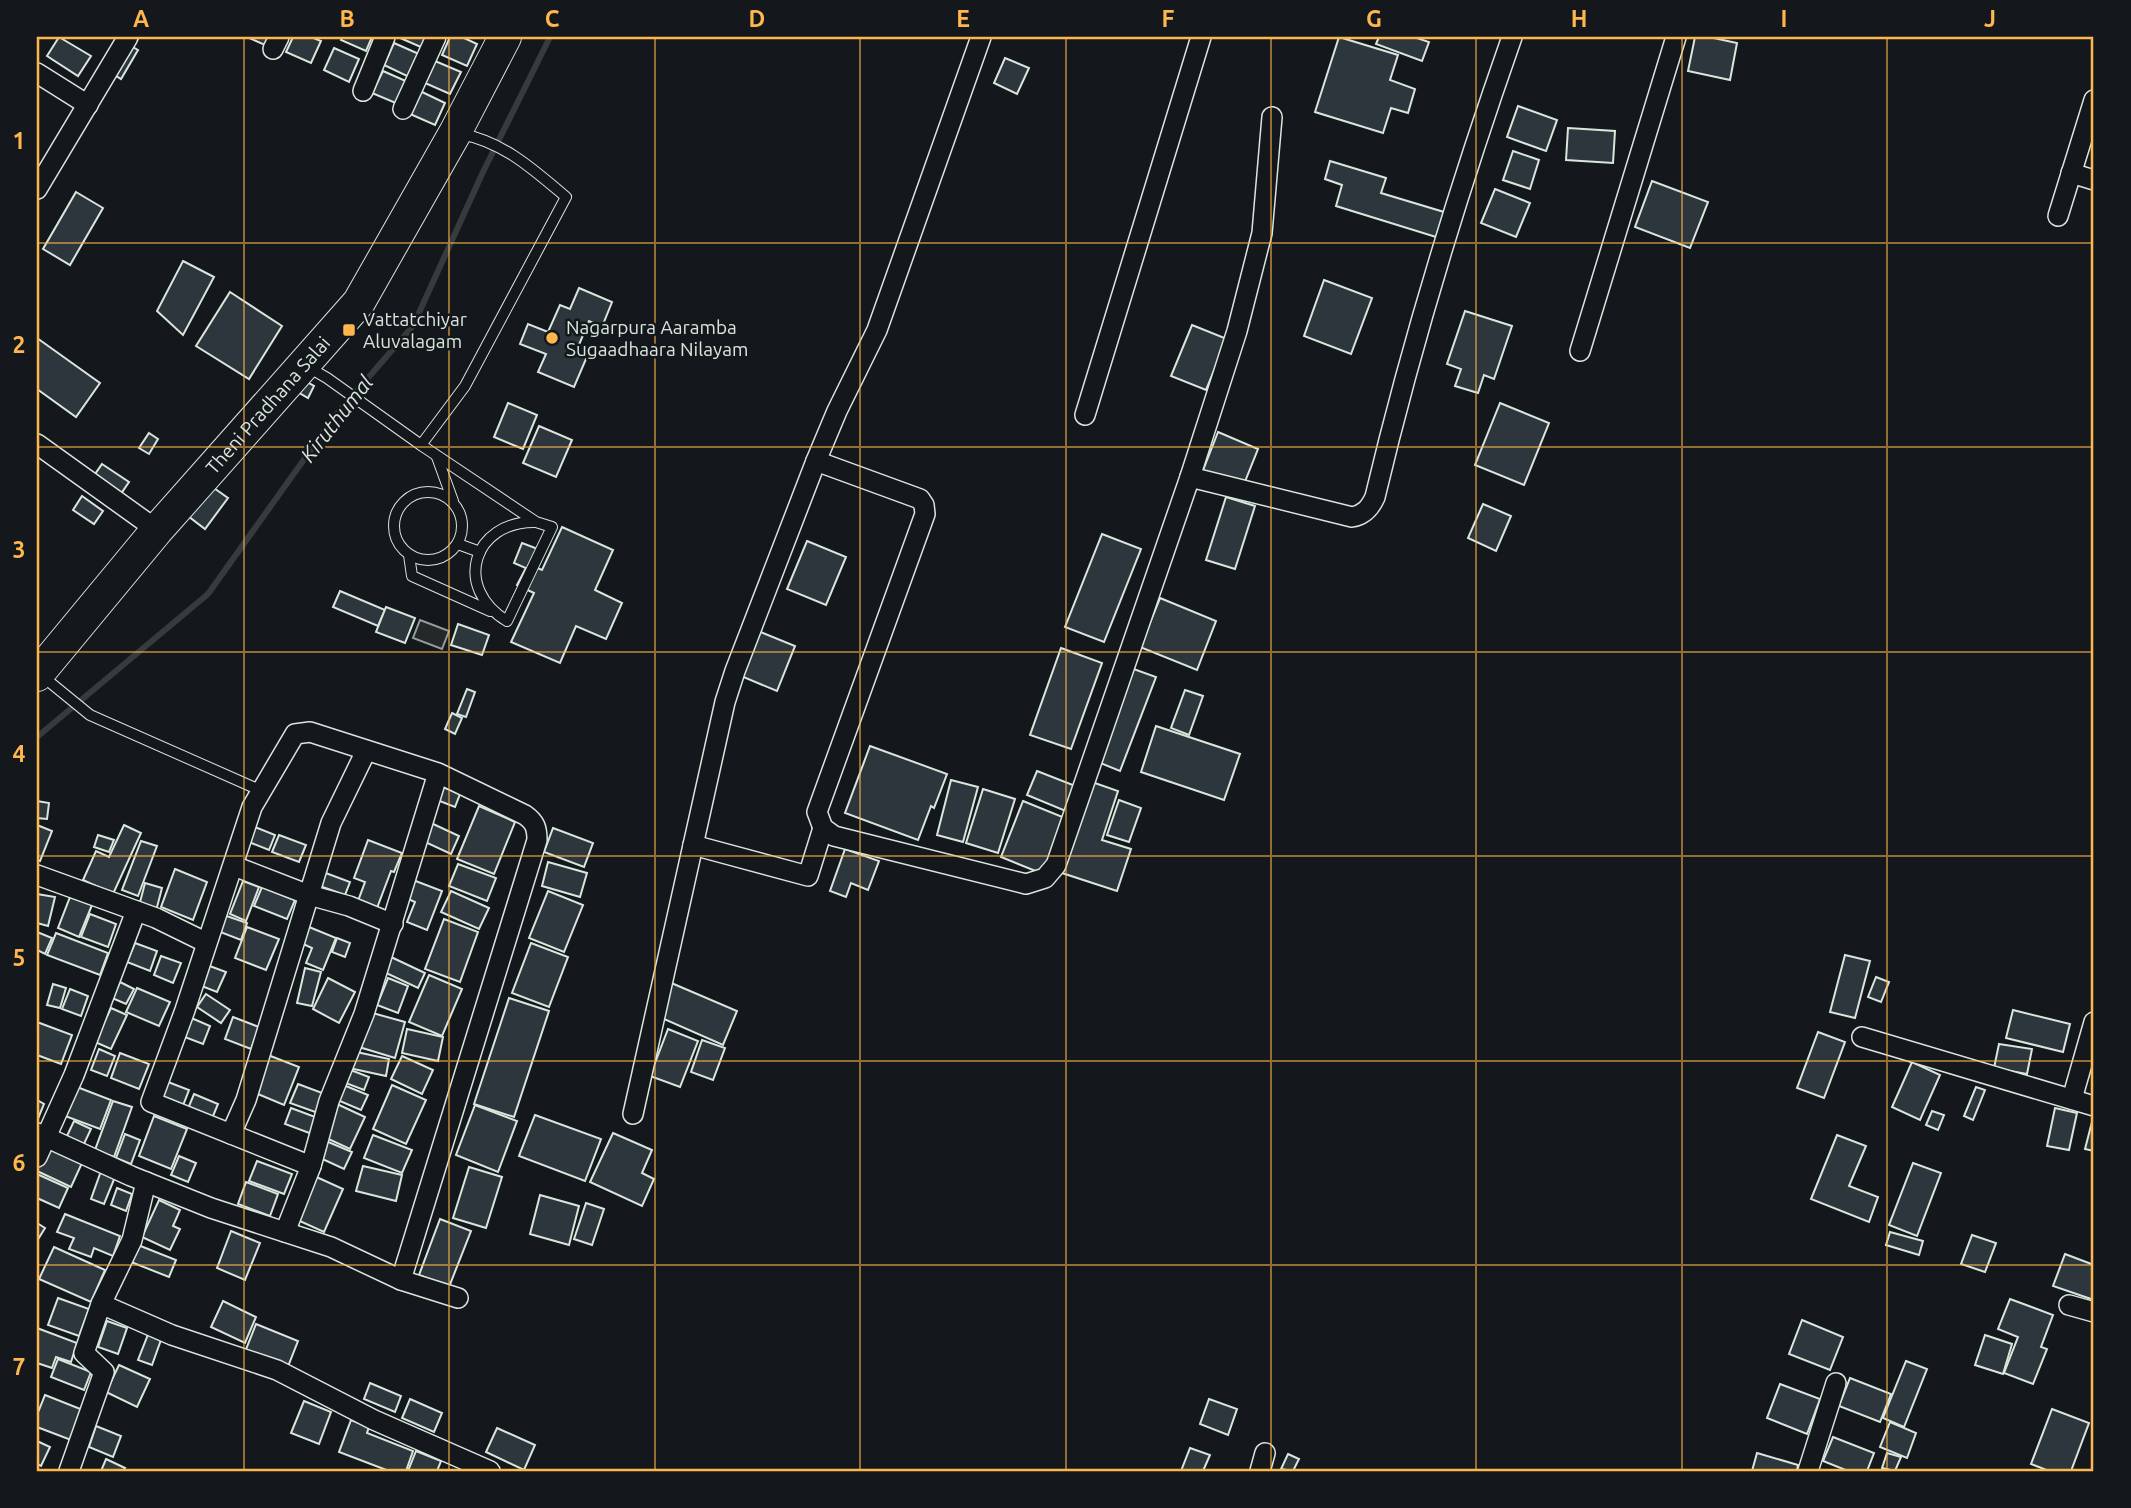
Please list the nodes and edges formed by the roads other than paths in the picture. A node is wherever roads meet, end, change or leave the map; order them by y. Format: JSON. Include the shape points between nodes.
{"nodes":[{"id":1,"x":128,"y":37,"type":"edge"},
{"id":2,"x":385,"y":37,"type":"edge"},
{"id":3,"x":436,"y":37,"type":"edge"},
{"id":4,"x":981,"y":37,"type":"edge"},
{"id":5,"x":1201,"y":37,"type":"edge"},
{"id":6,"x":1512,"y":37,"type":"edge"},
{"id":7,"x":1676,"y":37,"type":"edge"},
{"id":8,"x":498,"y":39,"type":"edge"},
{"id":9,"x":37,"y":73,"type":"edge"},
{"id":10,"x":363,"y":91,"type":"dead end"},
{"id":11,"x":2094,"y":100,"type":"edge"},
{"id":12,"x":88,"y":105,"type":"junction"},
{"id":13,"x":403,"y":109,"type":"dead end"},
{"id":14,"x":1272,"y":117,"type":"dead end"},
{"id":15,"x":467,"y":135,"type":"junction"},
{"id":16,"x":2071,"y":173,"type":"junction"},
{"id":17,"x":2094,"y":180,"type":"edge"},
{"id":18,"x":37,"y":189,"type":"edge"},
{"id":19,"x":2058,"y":216,"type":"dead end"},
{"id":20,"x":1580,"y":351,"type":"dead end"},
{"id":21,"x":315,"y":371,"type":"junction"},
{"id":22,"x":1085,"y":415,"type":"dead end"},
{"id":23,"x":37,"y":444,"type":"edge"},
{"id":24,"x":421,"y":445,"type":"junction"},
{"id":25,"x":438,"y":457,"type":"junction"},
{"id":26,"x":816,"y":461,"type":"junction"},
{"id":27,"x":1190,"y":477,"type":"junction"},
{"id":28,"x":453,"y":502,"type":"junction"},
{"id":29,"x":536,"y":522,"type":"junction"},
{"id":30,"x":157,"y":530,"type":"junction"},
{"id":31,"x":458,"y":544,"type":"junction"},
{"id":32,"x":480,"y":552,"type":"junction"},
{"id":33,"x":409,"y":555,"type":"junction"},
{"id":34,"x":493,"y":613,"type":"junction"},
{"id":35,"x":43,"y":678,"type":"edge"},
{"id":36,"x":366,"y":751,"type":"junction"},
{"id":37,"x":438,"y":773,"type":"junction"},
{"id":38,"x":262,"y":791,"type":"junction"},
{"id":39,"x":823,"y":828,"type":"junction"},
{"id":40,"x":694,"y":845,"type":"junction"},
{"id":41,"x":234,"y":866,"type":"junction"},
{"id":42,"x":37,"y":875,"type":"edge"},
{"id":43,"x":309,"y":895,"type":"junction"},
{"id":44,"x":136,"y":911,"type":"junction"},
{"id":45,"x":393,"y":924,"type":"junction"},
{"id":46,"x":205,"y":942,"type":"junction"},
{"id":47,"x":2094,"y":1022,"type":"edge"},
{"id":48,"x":1862,"y":1037,"type":"dead end"},
{"id":49,"x":2072,"y":1100,"type":"junction"},
{"id":50,"x":2094,"y":1106,"type":"edge"},
{"id":51,"x":633,"y":1114,"type":"dead end"},
{"id":52,"x":231,"y":1134,"type":"junction"},
{"id":53,"x":42,"y":1135,"type":"edge"},
{"id":54,"x":37,"y":1157,"type":"edge"},
{"id":55,"x":311,"y":1166,"type":"junction"},
{"id":56,"x":146,"y":1182,"type":"junction"},
{"id":57,"x":285,"y":1232,"type":"junction"},
{"id":58,"x":401,"y":1280,"type":"junction"},
{"id":59,"x":458,"y":1298,"type":"dead end"},
{"id":60,"x":102,"y":1304,"type":"junction"},
{"id":61,"x":2068,"y":1305,"type":"dead end"},
{"id":62,"x":2094,"y":1312,"type":"edge"},
{"id":63,"x":1836,"y":1383,"type":"dead end"},
{"id":64,"x":69,"y":1471,"type":"edge"},
{"id":65,"x":490,"y":1471,"type":"edge"},
{"id":66,"x":1808,"y":1471,"type":"edge"}],
"edges":[{"from":1,"to":12,"type":"street"},
{"from":2,"to":10,"type":"street"},
{"from":3,"to":13,"type":"street"},
{"from":4,"to":26,"type":"street","via":[[877,330]]},
{"from":5,"to":22,"type":"street"},
{"from":6,"to":27,"type":"street","via":[[1469,161],[1398,398],[1371,507],[1352,517]]},
{"from":7,"to":20,"type":"street"},
{"from":8,"to":15,"type":"main road","name":"Theni Pradhana Salai"},
{"from":9,"to":12,"type":"street"},
{"from":11,"to":16,"type":"street"},
{"from":12,"to":18,"type":"street"},
{"from":14,"to":27,"type":"street","via":[[1262,233],[1237,331]]},
{"from":15,"to":21,"type":"main road","name":"Theni Pradhana Salai"},
{"from":15,"to":24,"type":"lane","via":[[520,158],[566,197],[464,386]]},
{"from":16,"to":17,"type":"street"},
{"from":16,"to":19,"type":"street"},
{"from":21,"to":24,"type":"lane"},
{"from":21,"to":30,"type":"main road","name":"Theni Pradhana Salai"},
{"from":23,"to":30,"type":"street"},
{"from":24,"to":25,"type":"lane"},
{"from":25,"to":28,"type":"lane"},
{"from":25,"to":29,"type":"lane"},
{"from":26,"to":39,"type":"street","via":[[920,499],[925,514],[817,812]]},
{"from":26,"to":40,"type":"street","via":[[725,702]]},
{"from":27,"to":39,"type":"street","via":[[1056,865],[1045,878],[1026,884],[834,836]]},
{"from":28,"to":31,"type":"lane","via":[[462,522]]},
{"from":28,"to":33,"type":"lane","via":[[433,491],[402,503],[393,525],[400,547]]},
{"from":29,"to":32,"type":"lane","via":[[503,527]]},
{"from":29,"to":34,"type":"lane","via":[[552,527],[507,621]]},
{"from":30,"to":35,"type":"main road","name":"Theni Pradhana Salai"},
{"from":31,"to":32,"type":"lane"},
{"from":31,"to":33,"type":"lane","via":[[430,561]]},
{"from":32,"to":34,"type":"lane","via":[[477,585]]},
{"from":33,"to":34,"type":"lane","via":[[412,576]]},
{"from":35,"to":38,"type":"lane","via":[[90,715]]},
{"from":36,"to":37,"type":"street"},
{"from":36,"to":38,"type":"street","via":[[310,732],[295,734]]},
{"from":36,"to":43,"type":"street","via":[[331,823]]},
{"from":37,"to":45,"type":"street"},
{"from":37,"to":58,"type":"street","via":[[525,815],[533,821],[537,840]]},
{"from":38,"to":41,"type":"street","via":[[252,807]]},
{"from":39,"to":40,"type":"street","via":[[808,876]]},
{"from":40,"to":51,"type":"street"},
{"from":41,"to":43,"type":"street"},
{"from":41,"to":46,"type":"street"},
{"from":42,"to":44,"type":"street"},
{"from":43,"to":45,"type":"street"},
{"from":43,"to":52,"type":"street","via":[[246,1100]]},
{"from":44,"to":46,"type":"street"},
{"from":44,"to":53,"type":"street","via":[[74,1075]]},
{"from":45,"to":55,"type":"street","via":[[329,1101]]},
{"from":46,"to":52,"type":"street","via":[[151,1102]]},
{"from":47,"to":49,"type":"street"},
{"from":48,"to":49,"type":"street"},
{"from":49,"to":50,"type":"street"},
{"from":52,"to":55,"type":"street"},
{"from":53,"to":54,"type":"street"},
{"from":53,"to":56,"type":"street"},
{"from":55,"to":57,"type":"street"},
{"from":56,"to":57,"type":"street"},
{"from":56,"to":60,"type":"street","via":[[132,1240]]},
{"from":57,"to":58,"type":"street","via":[[331,1247]]},
{"from":58,"to":59,"type":"street"},
{"from":60,"to":64,"type":"street","via":[[85,1353],[104,1372]]},
{"from":60,"to":65,"type":"street","via":[[172,1335],[277,1370],[374,1420]]},
{"from":61,"to":62,"type":"street"},
{"from":63,"to":66,"type":"street"}]}
